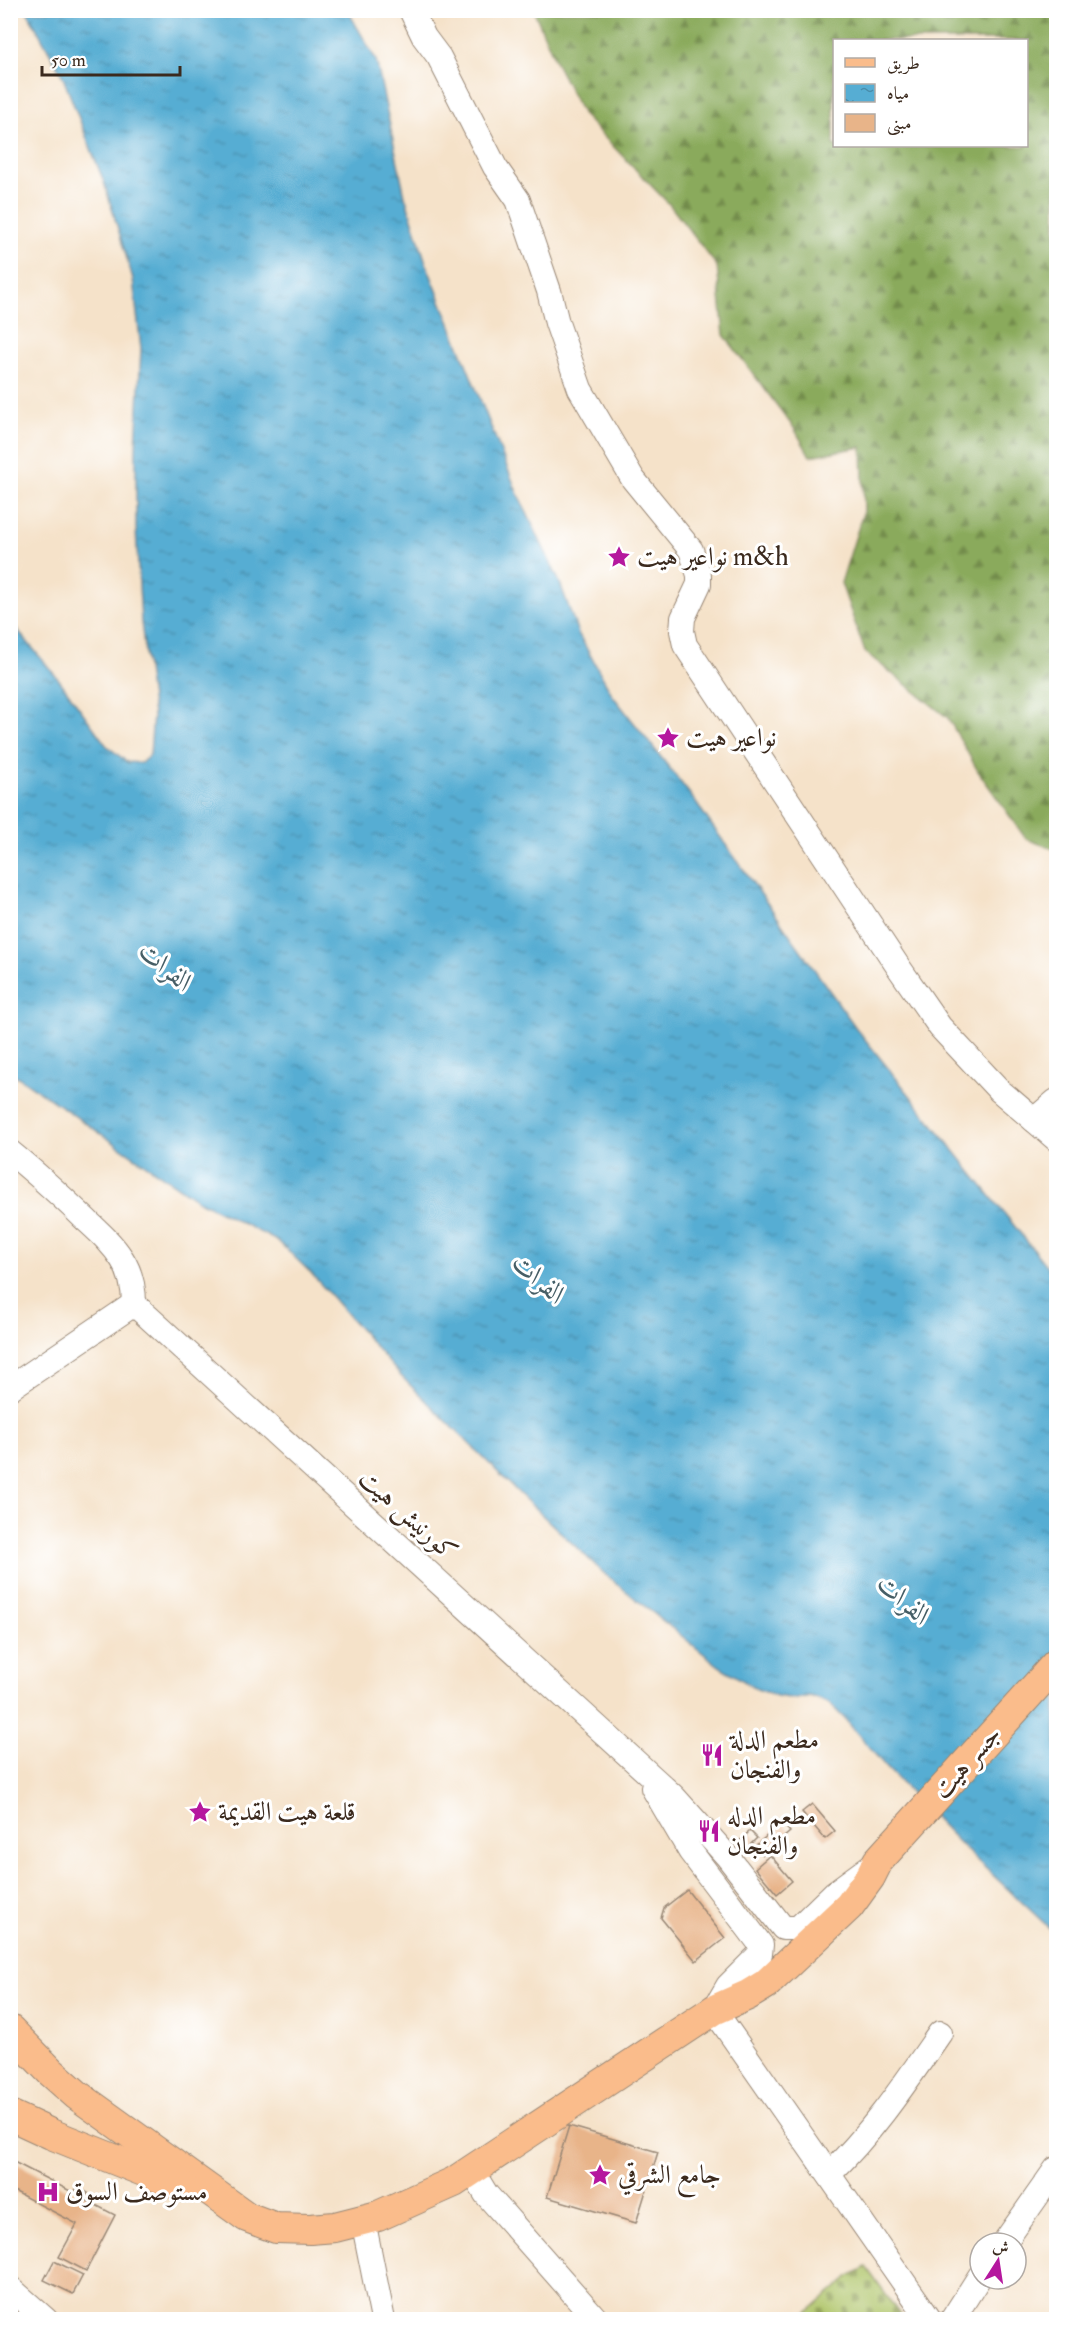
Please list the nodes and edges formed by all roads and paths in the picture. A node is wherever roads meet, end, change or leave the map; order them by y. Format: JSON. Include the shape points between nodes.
{"nodes":[{"id":1,"x":411,"y":10,"type":"edge"},
{"id":2,"x":1056,"y":1101,"type":"edge"},
{"id":3,"x":1034,"y":1120,"type":"junction"},
{"id":4,"x":1056,"y":1139,"type":"edge"},
{"id":5,"x":10,"y":1152,"type":"edge"},
{"id":6,"x":134,"y":1304,"type":"junction"},
{"id":7,"x":10,"y":1388,"type":"edge"},
{"id":8,"x":1056,"y":1664,"type":"edge"},
{"id":9,"x":643,"y":1768,"type":"junction"},
{"id":10,"x":878,"y":1861,"type":"junction"},
{"id":11,"x":714,"y":2010,"type":"junction"},
{"id":12,"x":10,"y":2030,"type":"edge"},
{"id":13,"x":940,"y":2033,"type":"dead end"},
{"id":14,"x":77,"y":2095,"type":"junction"},
{"id":15,"x":10,"y":2115,"type":"edge"},
{"id":16,"x":51,"y":2134,"type":"junction"},
{"id":17,"x":1056,"y":2169,"type":"edge"},
{"id":18,"x":472,"y":2171,"type":"junction"},
{"id":19,"x":829,"y":2175,"type":"junction"},
{"id":20,"x":225,"y":2203,"type":"junction"},
{"id":21,"x":363,"y":2220,"type":"junction"},
{"id":22,"x":1012,"y":2231,"type":"edge"},
{"id":23,"x":10,"y":2288,"type":"edge"},
{"id":24,"x":970,"y":2291,"type":"edge"},
{"id":25,"x":46,"y":2319,"type":"edge"},
{"id":26,"x":383,"y":2319,"type":"edge"},
{"id":27,"x":597,"y":2319,"type":"edge"},
{"id":28,"x":930,"y":2319,"type":"edge"},
{"id":29,"x":952,"y":2319,"type":"edge"}],
"edges":[{"from":1,"to":3,"type":"street","via":[[495,167],[518,200],[580,388],[633,479],[691,550],[699,584],[683,618],[686,645],[940,1027],[1000,1091]]},
{"from":2,"to":3,"type":"street"},
{"from":3,"to":4,"type":"street"},
{"from":5,"to":6,"type":"street","via":[[112,1245],[130,1276]]},
{"from":6,"to":7,"type":"street"},
{"from":6,"to":9,"type":"street","name":"كورنيش هيت"},
{"from":8,"to":10,"type":"main road","name":"جسر هيت"},
{"from":9,"to":10,"type":"street","name":"كورنيش هيت","via":[[700,1825],[783,1928],[798,1928],[834,1893]]},
{"from":9,"to":11,"type":"street","name":"كورنيش هيت","via":[[690,1851],[761,1945],[760,1954],[728,1986]]},
{"from":10,"to":11,"type":"main road","name":"جسر هيت","via":[[849,1906],[782,1971],[748,1995]]},
{"from":11,"to":18,"type":"main road","name":"جسر هيت"},
{"from":11,"to":19,"type":"street"},
{"from":12,"to":14,"type":"main road"},
{"from":13,"to":19,"type":"street","via":[[887,2107]]},
{"from":14,"to":16,"type":"main road"},
{"from":14,"to":20,"type":"main road"},
{"from":15,"to":16,"type":"main road"},
{"from":16,"to":20,"type":"main road"},
{"from":17,"to":22,"type":"street"},
{"from":18,"to":21,"type":"main road","name":"جسر هيت"},
{"from":18,"to":27,"type":"street","via":[[486,2194]]},
{"from":19,"to":28,"type":"street"},
{"from":20,"to":21,"type":"main road","name":"جسر هيت","via":[[276,2228],[335,2227]]},
{"from":21,"to":26,"type":"street"},
{"from":23,"to":25,"type":"street"},
{"from":24,"to":29,"type":"street"}]}
